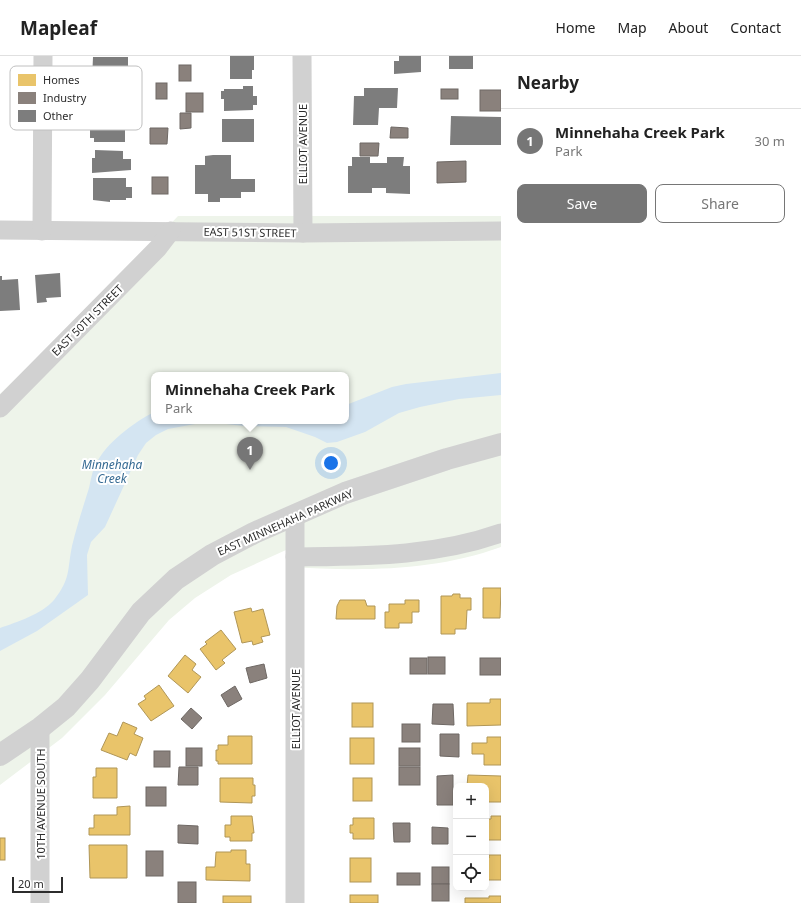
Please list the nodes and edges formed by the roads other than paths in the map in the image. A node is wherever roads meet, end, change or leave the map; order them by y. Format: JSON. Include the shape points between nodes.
{"nodes":[{"id":1,"x":43,"y":56,"type":"edge"},
{"id":2,"x":302,"y":56,"type":"edge"},
{"id":3,"x":43,"y":66,"type":"edge"},
{"id":4,"x":43,"y":130,"type":"edge"},
{"id":5,"x":0,"y":230,"type":"edge"},
{"id":6,"x":171,"y":230,"type":"junction"},
{"id":7,"x":42,"y":231,"type":"junction"},
{"id":8,"x":501,"y":231,"type":"edge"},
{"id":9,"x":303,"y":233,"type":"junction"},
{"id":10,"x":0,"y":408,"type":"edge"},
{"id":11,"x":501,"y":444,"type":"edge"},
{"id":12,"x":295,"y":515,"type":"junction"},
{"id":13,"x":501,"y":533,"type":"edge"},
{"id":14,"x":295,"y":557,"type":"junction"},
{"id":15,"x":40,"y":728,"type":"junction"},
{"id":16,"x":0,"y":755,"type":"edge"},
{"id":17,"x":40,"y":903,"type":"edge"},
{"id":18,"x":295,"y":903,"type":"edge"}],
"edges":[{"from":1,"to":3,"type":"street"},
{"from":2,"to":9,"type":"street","name":"ELLIOT AVENUE"},
{"from":4,"to":7,"type":"street"},
{"from":5,"to":7,"type":"street","name":"EAST 51ST STREET"},
{"from":6,"to":7,"type":"street","name":"EAST 51ST STREET"},
{"from":6,"to":9,"type":"street","name":"EAST 51ST STREET"},
{"from":6,"to":10,"type":"street","name":"EAST 50TH STREET","via":[[158,248]]},
{"from":8,"to":9,"type":"street","name":"EAST 51ST STREET"},
{"from":11,"to":12,"type":"street","name":"EAST MINNEHAHA PARKWAY","via":[[352,491]]},
{"from":12,"to":14,"type":"street","name":"ELLIOT AVENUE"},
{"from":12,"to":15,"type":"street","name":"EAST MINNEHAHA PARKWAY","via":[[212,555],[176,579],[141,612],[71,702]]},
{"from":13,"to":14,"type":"street","via":[[451,548],[400,555]]},
{"from":14,"to":18,"type":"street","name":"ELLIOT AVENUE"},
{"from":15,"to":16,"type":"street","name":"EAST MINNEHAHA PARKWAY"},
{"from":15,"to":17,"type":"street","name":"10TH AVENUE SOUTH"}]}
